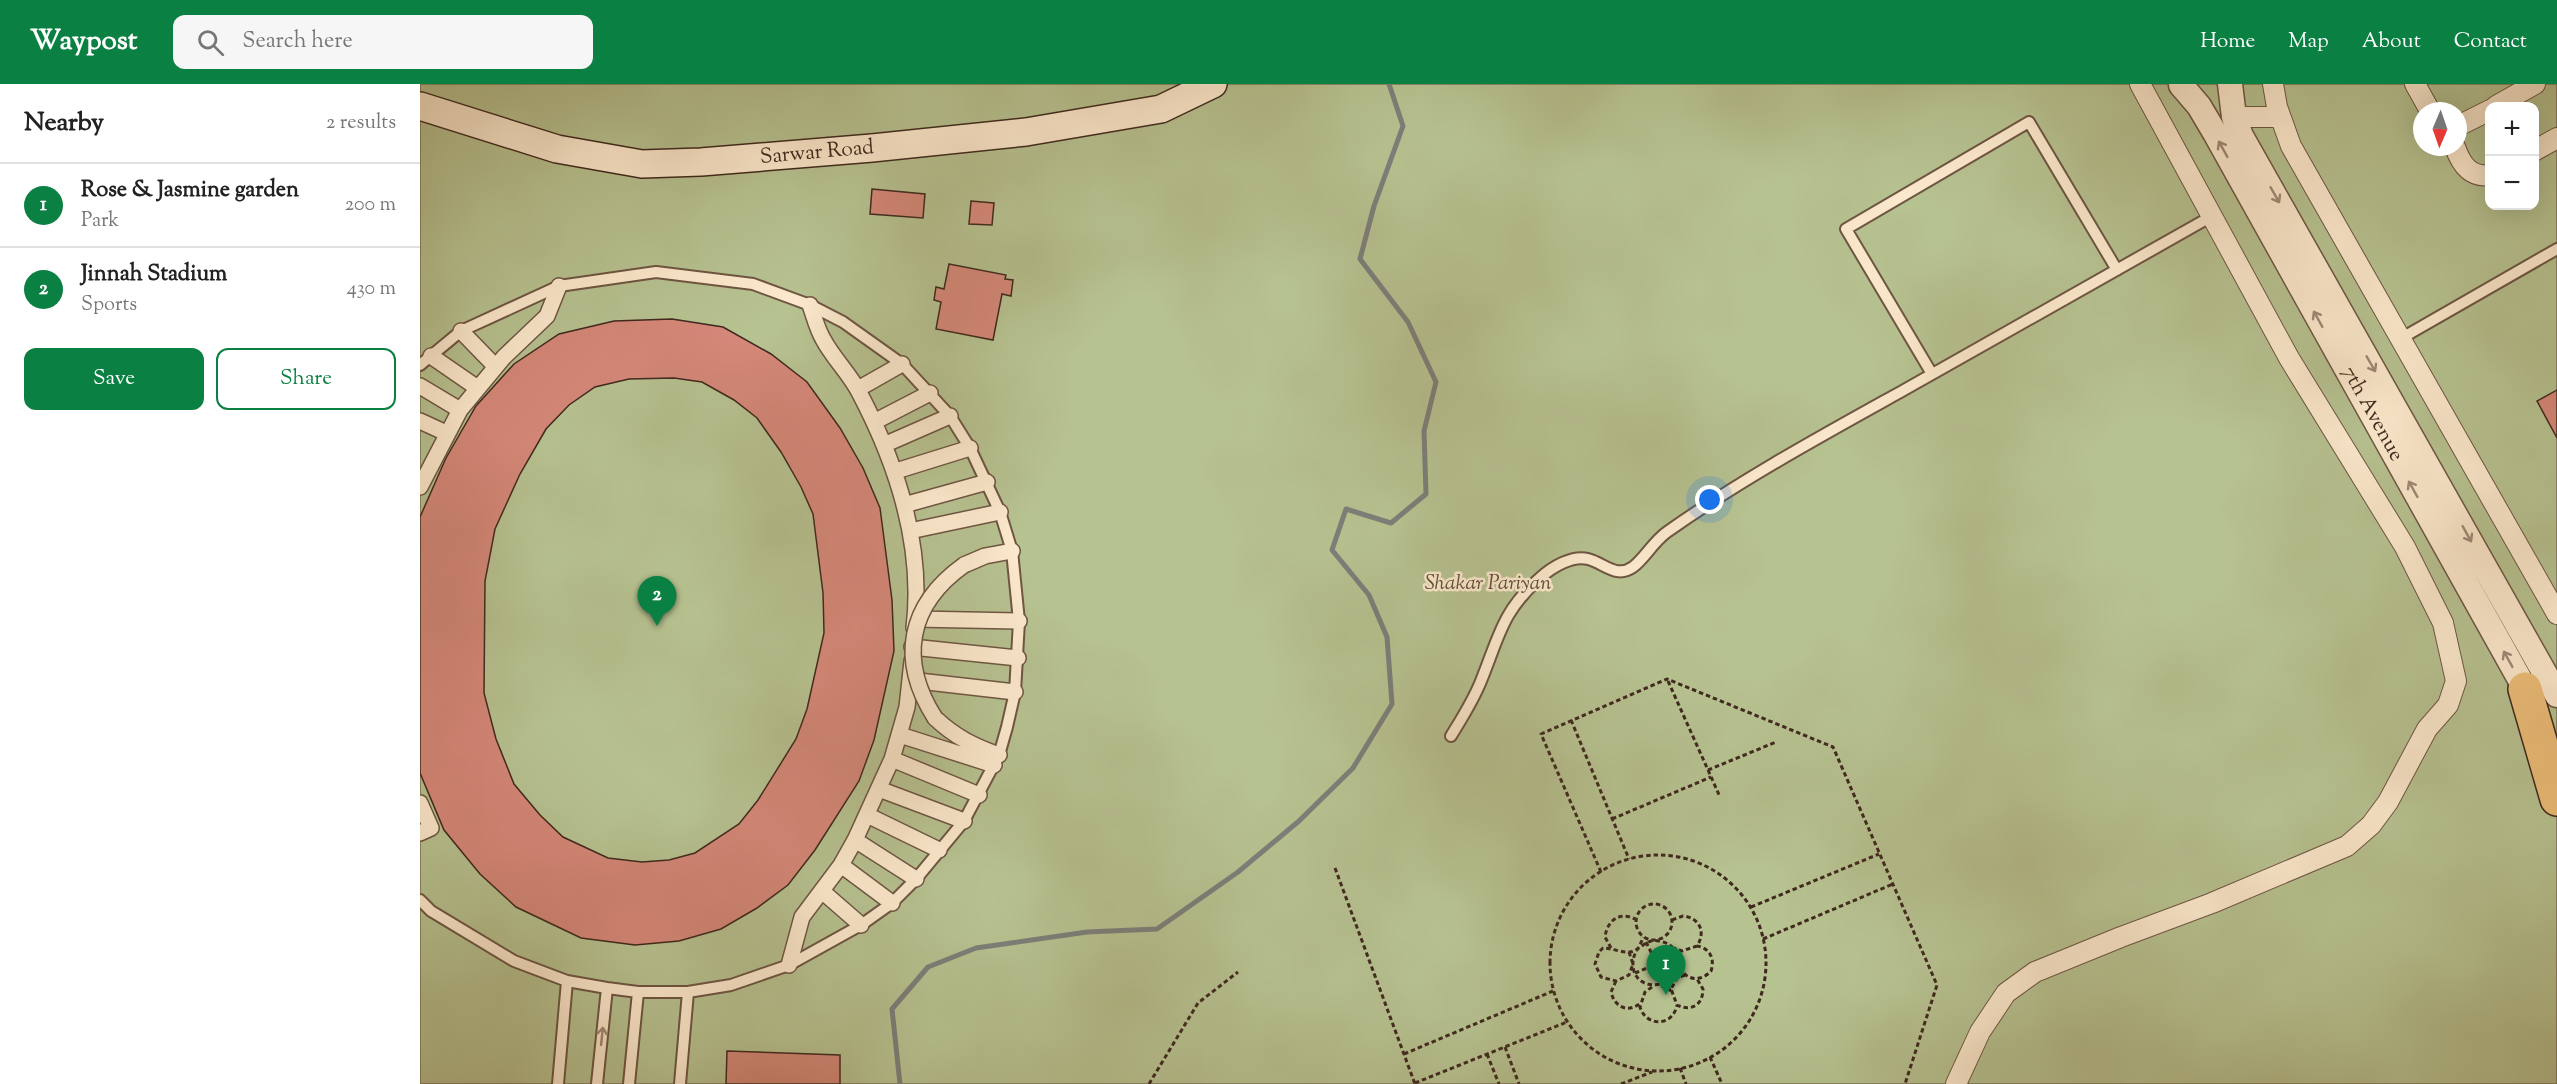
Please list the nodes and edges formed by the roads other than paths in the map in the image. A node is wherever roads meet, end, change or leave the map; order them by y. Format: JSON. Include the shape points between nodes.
{"nodes":[{"id":1,"x":1213,"y":84,"type":"edge"},
{"id":2,"x":2140,"y":84,"type":"edge"},
{"id":3,"x":2180,"y":84,"type":"edge"},
{"id":4,"x":2202,"y":84,"type":"edge"},
{"id":5,"x":2230,"y":84,"type":"edge"},
{"id":6,"x":2273,"y":84,"type":"edge"},
{"id":7,"x":2415,"y":84,"type":"edge"},
{"id":8,"x":2535,"y":84,"type":"edge"},
{"id":9,"x":2425,"y":102,"type":"edge"},
{"id":10,"x":2503,"y":102,"type":"edge"},
{"id":11,"x":420,"y":106,"type":"edge"},
{"id":12,"x":2485,"y":112,"type":"edge"},
{"id":13,"x":2234,"y":117,"type":"junction"},
{"id":14,"x":2280,"y":117,"type":"junction"},
{"id":15,"x":2467,"y":122,"type":"edge"},
{"id":16,"x":2557,"y":138,"type":"edge"},
{"id":17,"x":2539,"y":149,"type":"edge"},
{"id":18,"x":2459,"y":156,"type":"edge"},
{"id":19,"x":2485,"y":174,"type":"edge"},
{"id":20,"x":2212,"y":216,"type":"junction"},
{"id":21,"x":2557,"y":249,"type":"edge"},
{"id":22,"x":2117,"y":270,"type":"junction"},
{"id":23,"x":559,"y":286,"type":"junction"},
{"id":24,"x":810,"y":305,"type":"junction"},
{"id":25,"x":460,"y":331,"type":"junction"},
{"id":26,"x":2400,"y":339,"type":"junction"},
{"id":27,"x":425,"y":361,"type":"edge"},
{"id":28,"x":902,"y":364,"type":"junction"},
{"id":29,"x":495,"y":366,"type":"junction"},
{"id":30,"x":1932,"y":374,"type":"junction"},
{"id":31,"x":420,"y":386,"type":"edge"},
{"id":32,"x":476,"y":387,"type":"junction"},
{"id":33,"x":858,"y":389,"type":"junction"},
{"id":34,"x":930,"y":393,"type":"junction"},
{"id":35,"x":460,"y":410,"type":"junction"},
{"id":36,"x":950,"y":416,"type":"junction"},
{"id":37,"x":420,"y":421,"type":"edge"},
{"id":38,"x":874,"y":422,"type":"junction"},
{"id":39,"x":446,"y":433,"type":"junction"},
{"id":40,"x":885,"y":444,"type":"junction"},
{"id":41,"x":970,"y":448,"type":"junction"},
{"id":42,"x":426,"y":458,"type":"edge"},
{"id":43,"x":896,"y":471,"type":"junction"},
{"id":44,"x":987,"y":482,"type":"junction"},
{"id":45,"x":420,"y":487,"type":"edge"},
{"id":46,"x":904,"y":505,"type":"junction"},
{"id":47,"x":1000,"y":512,"type":"junction"},
{"id":48,"x":910,"y":531,"type":"junction"},
{"id":49,"x":1012,"y":551,"type":"junction"},
{"id":50,"x":2557,"y":614,"type":"edge"},
{"id":51,"x":915,"y":619,"type":"junction"},
{"id":52,"x":1019,"y":621,"type":"junction"},
{"id":53,"x":912,"y":647,"type":"junction"},
{"id":54,"x":1018,"y":658,"type":"junction"},
{"id":55,"x":910,"y":680,"type":"junction"},
{"id":56,"x":2525,"y":689,"type":"junction"},
{"id":57,"x":1015,"y":692,"type":"junction"},
{"id":58,"x":2557,"y":695,"type":"edge"},
{"id":59,"x":900,"y":735,"type":"junction"},
{"id":60,"x":1451,"y":736,"type":"dead end"},
{"id":61,"x":2557,"y":747,"type":"edge"},
{"id":62,"x":892,"y":759,"type":"junction"},
{"id":63,"x":997,"y":760,"type":"junction"},
{"id":64,"x":879,"y":789,"type":"junction"},
{"id":65,"x":979,"y":795,"type":"junction"},
{"id":66,"x":2557,"y":799,"type":"edge"},
{"id":67,"x":420,"y":803,"type":"edge"},
{"id":68,"x":867,"y":815,"type":"junction"},
{"id":69,"x":964,"y":821,"type":"junction"},
{"id":70,"x":420,"y":833,"type":"edge"},
{"id":71,"x":855,"y":840,"type":"junction"},
{"id":72,"x":939,"y":850,"type":"junction"},
{"id":73,"x":841,"y":865,"type":"junction"},
{"id":74,"x":916,"y":879,"type":"junction"},
{"id":75,"x":823,"y":892,"type":"junction"},
{"id":76,"x":420,"y":900,"type":"edge"},
{"id":77,"x":892,"y":903,"type":"junction"},
{"id":78,"x":861,"y":925,"type":"junction"},
{"id":79,"x":789,"y":965,"type":"junction"},
{"id":80,"x":567,"y":981,"type":"junction"},
{"id":81,"x":607,"y":988,"type":"junction"},
{"id":82,"x":638,"y":992,"type":"junction"},
{"id":83,"x":688,"y":992,"type":"junction"},
{"id":84,"x":558,"y":1084,"type":"edge"},
{"id":85,"x":597,"y":1084,"type":"edge"},
{"id":86,"x":629,"y":1084,"type":"edge"},
{"id":87,"x":680,"y":1084,"type":"edge"},
{"id":88,"x":1956,"y":1084,"type":"edge"}],
"edges":[{"from":1,"to":11,"type":"main road","name":"Sarwar Road","via":[[1161,109],[1026,132],[872,148],[642,164],[557,149]]},
{"from":2,"to":20,"type":"street"},
{"from":3,"to":4,"type":"street"},
{"from":56,"to":3,"type":"street","name":"7th Avenue","one_way":true,"via":[[2215,133]]},
{"from":5,"to":13,"type":"street","name":"7th Avenue"},
{"from":6,"to":14,"type":"street"},
{"from":7,"to":9,"type":"street"},
{"from":8,"to":10,"type":"street"},
{"from":12,"to":15,"type":"street"},
{"from":13,"to":14,"type":"street"},
{"from":13,"to":58,"type":"street","name":"7th Avenue","one_way":true,"via":[[2241,136]]},
{"from":14,"to":26,"type":"street","via":[[2290,146]]},
{"from":16,"to":17,"type":"street"},
{"from":18,"to":19,"type":"street","via":[[2472,173]]},
{"from":20,"to":22,"type":"lane"},
{"from":20,"to":88,"type":"street","via":[[2289,358],[2405,547],[2436,609],[2449,644],[2456,681],[2448,705],[2427,729],[2388,802],[2371,825],[2347,846],[2035,972],[2006,993],[1980,1032]]},
{"from":21,"to":26,"type":"lane"},
{"from":22,"to":30,"type":"lane"},
{"from":22,"to":30,"type":"lane","via":[[2029,122],[1846,229]]},
{"from":23,"to":24,"type":"lane","via":[[656,272],[753,284]]},
{"from":23,"to":25,"type":"lane"},
{"from":23,"to":29,"type":"street","via":[[547,316]]},
{"from":24,"to":28,"type":"lane","via":[[843,322]]},
{"from":24,"to":33,"type":"street","via":[[822,338]]},
{"from":25,"to":27,"type":"lane"},
{"from":25,"to":29,"type":"street"},
{"from":26,"to":50,"type":"street"},
{"from":27,"to":32,"type":"street"},
{"from":28,"to":33,"type":"street"},
{"from":28,"to":34,"type":"lane"},
{"from":29,"to":32,"type":"street"},
{"from":30,"to":60,"type":"lane","via":[[1770,465],[1665,533],[1631,568],[1608,569],[1587,558],[1576,558],[1543,575],[1511,608],[1470,707]]},
{"from":31,"to":35,"type":"street"},
{"from":32,"to":35,"type":"street"},
{"from":33,"to":38,"type":"street"},
{"from":34,"to":36,"type":"lane"},
{"from":34,"to":38,"type":"street"},
{"from":35,"to":39,"type":"street"},
{"from":36,"to":40,"type":"street"},
{"from":36,"to":41,"type":"lane"},
{"from":37,"to":39,"type":"street"},
{"from":38,"to":40,"type":"street"},
{"from":39,"to":42,"type":"street"},
{"from":40,"to":43,"type":"street"},
{"from":41,"to":43,"type":"street"},
{"from":41,"to":44,"type":"lane"},
{"from":42,"to":45,"type":"street"},
{"from":43,"to":46,"type":"street"},
{"from":44,"to":46,"type":"street"},
{"from":44,"to":47,"type":"lane"},
{"from":46,"to":48,"type":"street"},
{"from":47,"to":48,"type":"street"},
{"from":47,"to":49,"type":"lane"},
{"from":48,"to":51,"type":"street"},
{"from":49,"to":52,"type":"lane"},
{"from":49,"to":63,"type":"street","bridge":true,"via":[[985,556],[946,578],[921,613],[912,657],[915,678],[935,718],[951,733]]},
{"from":51,"to":52,"type":"street"},
{"from":51,"to":53,"type":"street"},
{"from":52,"to":54,"type":"lane"},
{"from":53,"to":54,"type":"street"},
{"from":53,"to":55,"type":"street"},
{"from":54,"to":57,"type":"lane"},
{"from":55,"to":57,"type":"street"},
{"from":55,"to":59,"type":"street"},
{"from":56,"to":61,"type":"street","name":"7th Avenue"},
{"from":56,"to":66,"type":"highway"},
{"from":57,"to":63,"type":"lane"},
{"from":59,"to":62,"type":"street"},
{"from":59,"to":63,"type":"street"},
{"from":62,"to":64,"type":"street"},
{"from":62,"to":65,"type":"street"},
{"from":63,"to":65,"type":"lane"},
{"from":64,"to":68,"type":"street"},
{"from":64,"to":69,"type":"street"},
{"from":65,"to":69,"type":"lane"},
{"from":67,"to":70,"type":"street","via":[[431,828]]},
{"from":68,"to":71,"type":"street"},
{"from":68,"to":72,"type":"street"},
{"from":69,"to":72,"type":"lane"},
{"from":71,"to":73,"type":"street"},
{"from":71,"to":74,"type":"street"},
{"from":72,"to":74,"type":"lane"},
{"from":73,"to":75,"type":"street"},
{"from":73,"to":77,"type":"street"},
{"from":74,"to":77,"type":"lane"},
{"from":75,"to":78,"type":"street"},
{"from":75,"to":79,"type":"street","via":[[802,917]]},
{"from":76,"to":80,"type":"lane","via":[[431,911],[514,962]]},
{"from":77,"to":78,"type":"lane"},
{"from":78,"to":79,"type":"lane"},
{"from":79,"to":83,"type":"lane","via":[[731,985]]},
{"from":80,"to":81,"type":"lane"},
{"from":80,"to":84,"type":"lane"},
{"from":81,"to":82,"type":"lane"},
{"from":85,"to":81,"type":"lane","one_way":true},
{"from":82,"to":83,"type":"lane"},
{"from":82,"to":86,"type":"lane"},
{"from":83,"to":87,"type":"lane"}]}
